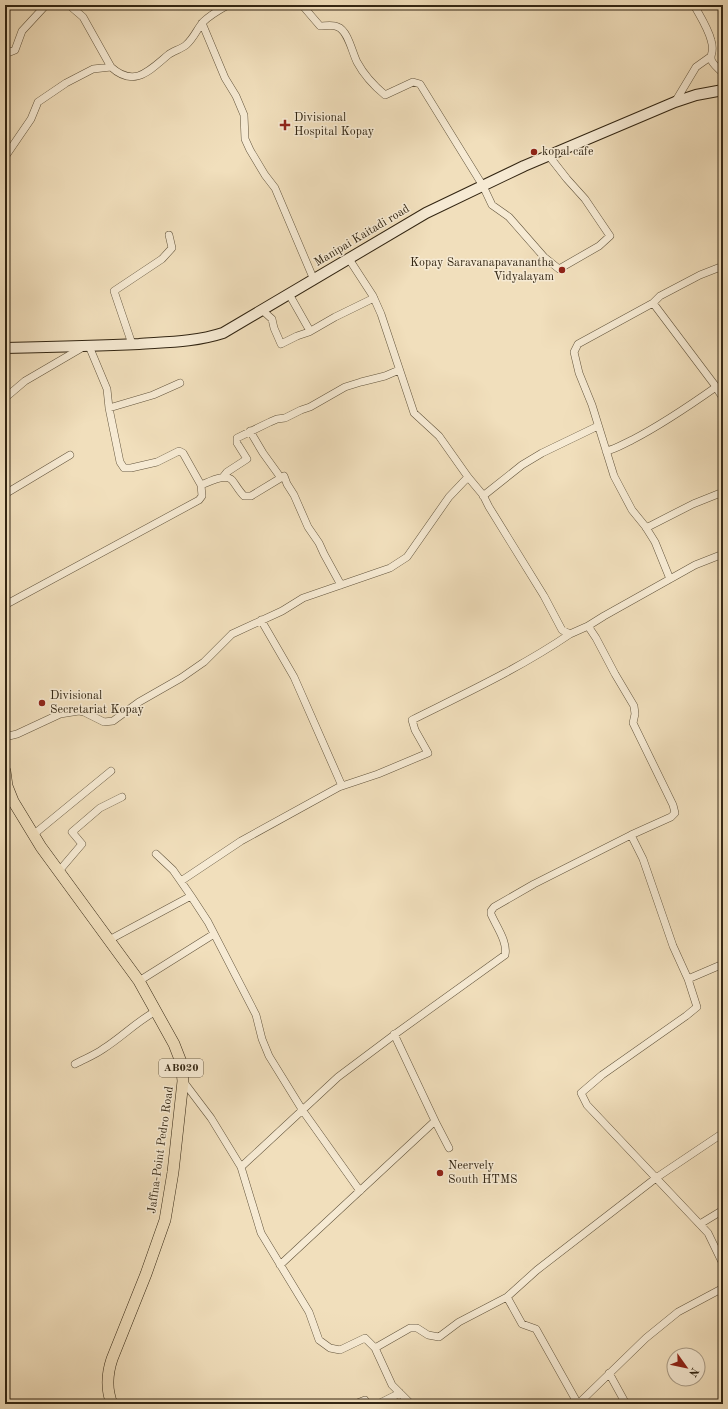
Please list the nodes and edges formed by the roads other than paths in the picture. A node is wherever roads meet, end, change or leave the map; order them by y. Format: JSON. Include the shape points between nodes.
{"nodes":[{"id":1,"x":46,"y":5,"type":"edge"},
{"id":2,"x":69,"y":5,"type":"edge"},
{"id":3,"x":228,"y":5,"type":"edge"},
{"id":4,"x":302,"y":5,"type":"edge"},
{"id":5,"x":694,"y":5,"type":"edge"},
{"id":6,"x":202,"y":23,"type":"junction"},
{"id":7,"x":5,"y":54,"type":"edge"},
{"id":8,"x":710,"y":57,"type":"junction"},
{"id":9,"x":111,"y":67,"type":"junction"},
{"id":10,"x":723,"y":73,"type":"edge"},
{"id":11,"x":723,"y":90,"type":"edge"},
{"id":12,"x":675,"y":102,"type":"junction"},
{"id":13,"x":549,"y":156,"type":"junction"},
{"id":14,"x":5,"y":157,"type":"edge"},
{"id":15,"x":483,"y":186,"type":"junction"},
{"id":16,"x":169,"y":235,"type":"dead end"},
{"id":17,"x":349,"y":259,"type":"junction"},
{"id":18,"x":723,"y":266,"type":"edge"},
{"id":19,"x":314,"y":280,"type":"junction"},
{"id":20,"x":289,"y":294,"type":"junction"},
{"id":21,"x":374,"y":298,"type":"junction"},
{"id":22,"x":653,"y":303,"type":"junction"},
{"id":23,"x":262,"y":310,"type":"junction"},
{"id":24,"x":310,"y":331,"type":"junction"},
{"id":25,"x":132,"y":344,"type":"junction"},
{"id":26,"x":87,"y":346,"type":"junction"},
{"id":27,"x":5,"y":348,"type":"edge"},
{"id":28,"x":399,"y":370,"type":"junction"},
{"id":29,"x":180,"y":383,"type":"dead end"},
{"id":30,"x":716,"y":387,"type":"junction"},
{"id":31,"x":5,"y":398,"type":"edge"},
{"id":32,"x":723,"y":398,"type":"edge"},
{"id":33,"x":109,"y":408,"type":"junction"},
{"id":34,"x":598,"y":426,"type":"junction"},
{"id":35,"x":250,"y":431,"type":"junction"},
{"id":36,"x":606,"y":451,"type":"junction"},
{"id":37,"x":70,"y":455,"type":"dead end"},
{"id":38,"x":224,"y":477,"type":"junction"},
{"id":39,"x":468,"y":477,"type":"junction"},
{"id":40,"x":281,"y":478,"type":"junction"},
{"id":41,"x":201,"y":485,"type":"junction"},
{"id":42,"x":723,"y":492,"type":"edge"},
{"id":43,"x":5,"y":494,"type":"edge"},
{"id":44,"x":484,"y":496,"type":"junction"},
{"id":45,"x":646,"y":528,"type":"junction"},
{"id":46,"x":723,"y":554,"type":"edge"},
{"id":47,"x":670,"y":579,"type":"junction"},
{"id":48,"x":340,"y":585,"type":"junction"},
{"id":49,"x":5,"y":605,"type":"edge"},
{"id":50,"x":261,"y":620,"type":"junction"},
{"id":51,"x":588,"y":626,"type":"junction"},
{"id":52,"x":570,"y":634,"type":"junction"},
{"id":53,"x":5,"y":737,"type":"edge"},
{"id":54,"x":5,"y":771,"type":"edge"},
{"id":55,"x":111,"y":771,"type":"dead end"},
{"id":56,"x":342,"y":786,"type":"junction"},
{"id":57,"x":6,"y":787,"type":"edge"},
{"id":58,"x":122,"y":797,"type":"dead end"},
{"id":59,"x":33,"y":835,"type":"junction"},
{"id":60,"x":631,"y":835,"type":"junction"},
{"id":61,"x":156,"y":854,"type":"dead end"},
{"id":62,"x":59,"y":871,"type":"junction"},
{"id":63,"x":181,"y":881,"type":"junction"},
{"id":64,"x":191,"y":896,"type":"junction"},
{"id":65,"x":214,"y":934,"type":"junction"},
{"id":66,"x":108,"y":940,"type":"junction"},
{"id":67,"x":723,"y":964,"type":"edge"},
{"id":68,"x":688,"y":979,"type":"junction"},
{"id":69,"x":139,"y":981,"type":"junction"},
{"id":70,"x":156,"y":1012,"type":"junction"},
{"id":71,"x":394,"y":1034,"type":"junction"},
{"id":72,"x":76,"y":1064,"type":"dead end"},
{"id":73,"x":183,"y":1081,"type":"junction"},
{"id":74,"x":303,"y":1110,"type":"junction"},
{"id":75,"x":435,"y":1121,"type":"junction"},
{"id":76,"x":723,"y":1134,"type":"edge"},
{"id":77,"x":448,"y":1148,"type":"dead end"},
{"id":78,"x":241,"y":1167,"type":"junction"},
{"id":79,"x":656,"y":1178,"type":"junction"},
{"id":80,"x":360,"y":1191,"type":"junction"},
{"id":81,"x":723,"y":1210,"type":"edge"},
{"id":82,"x":700,"y":1224,"type":"junction"},
{"id":83,"x":723,"y":1264,"type":"edge"},
{"id":84,"x":280,"y":1265,"type":"junction"},
{"id":85,"x":723,"y":1288,"type":"edge"},
{"id":86,"x":507,"y":1297,"type":"junction"},
{"id":87,"x":375,"y":1348,"type":"junction"},
{"id":88,"x":608,"y":1374,"type":"junction"},
{"id":89,"x":400,"y":1393,"type":"junction"},
{"id":90,"x":112,"y":1404,"type":"edge"},
{"id":91,"x":355,"y":1404,"type":"edge"},
{"id":92,"x":368,"y":1404,"type":"edge"},
{"id":93,"x":378,"y":1404,"type":"edge"},
{"id":94,"x":412,"y":1404,"type":"edge"},
{"id":95,"x":578,"y":1404,"type":"edge"},
{"id":96,"x":626,"y":1404,"type":"edge"}],
"edges":[{"from":1,"to":7,"type":"street","via":[[22,30],[15,50]]},
{"from":2,"to":9,"type":"street","via":[[83,17]]},
{"from":3,"to":6,"type":"street"},
{"from":4,"to":15,"type":"street","via":[[320,26],[340,27],[371,84],[385,95],[413,82],[420,84]]},
{"from":5,"to":8,"type":"street","via":[[712,41]]},
{"from":6,"to":9,"type":"street","via":[[186,45],[169,54],[152,70],[142,75],[131,78]]},
{"from":6,"to":19,"type":"street","via":[[244,115],[245,139],[275,188]]},
{"from":8,"to":10,"type":"street","via":[[713,64]]},
{"from":8,"to":12,"type":"street","via":[[696,67]]},
{"from":9,"to":14,"type":"street","via":[[93,69],[38,102],[31,119]]},
{"from":11,"to":12,"type":"main road","name":"Manipai Kaitadi road"},
{"from":12,"to":13,"type":"main road","name":"Manipai Kaitadi road"},
{"from":13,"to":15,"type":"main road","name":"Manipai Kaitadi road"},
{"from":13,"to":15,"type":"street","via":[[610,236],[599,246],[562,268],[559,269],[544,256],[509,217],[492,205]]},
{"from":15,"to":17,"type":"main road","name":"Manipai Kaitadi road","via":[[426,213]]},
{"from":16,"to":25,"type":"street","via":[[172,248],[162,260],[114,291]]},
{"from":17,"to":19,"type":"main road","name":"Manipai Kaitadi road"},
{"from":17,"to":21,"type":"street"},
{"from":18,"to":22,"type":"street","via":[[660,296]]},
{"from":19,"to":20,"type":"main road","name":"Manipai Kaitadi road"},
{"from":20,"to":23,"type":"main road","name":"Manipai Kaitadi road"},
{"from":20,"to":24,"type":"street"},
{"from":21,"to":24,"type":"street"},
{"from":21,"to":28,"type":"street"},
{"from":22,"to":30,"type":"street"},
{"from":22,"to":34,"type":"street","via":[[578,344],[574,352]]},
{"from":23,"to":24,"type":"street","via":[[272,319],[281,344]]},
{"from":23,"to":25,"type":"main road","name":"Manipai Kaitadi road","via":[[223,333],[206,338]]},
{"from":25,"to":26,"type":"main road","name":"Manipai Kaitadi road"},
{"from":26,"to":27,"type":"main road","name":"Manipai Kaitadi road"},
{"from":26,"to":31,"type":"street","via":[[25,381]]},
{"from":26,"to":33,"type":"street","via":[[107,389]]},
{"from":28,"to":35,"type":"street","via":[[345,387],[291,416]]},
{"from":28,"to":39,"type":"street","via":[[414,413],[439,436]]},
{"from":29,"to":33,"type":"street","via":[[153,395]]},
{"from":30,"to":32,"type":"street"},
{"from":30,"to":36,"type":"street","via":[[644,434]]},
{"from":33,"to":41,"type":"street","via":[[120,462],[124,468],[157,462],[179,451],[183,453]]},
{"from":34,"to":36,"type":"street"},
{"from":34,"to":44,"type":"street","via":[[522,465]]},
{"from":35,"to":38,"type":"street","via":[[237,438],[237,443],[247,459],[227,472]]},
{"from":35,"to":40,"type":"street"},
{"from":36,"to":45,"type":"street","via":[[614,476],[632,510]]},
{"from":37,"to":43,"type":"street"},
{"from":38,"to":40,"type":"street","via":[[231,479],[244,496],[251,496]]},
{"from":38,"to":41,"type":"street"},
{"from":39,"to":44,"type":"street"},
{"from":39,"to":48,"type":"street","via":[[449,496],[407,556],[390,568]]},
{"from":40,"to":48,"type":"street","via":[[284,476]]},
{"from":41,"to":49,"type":"street","via":[[202,496],[199,500]]},
{"from":42,"to":45,"type":"street"},
{"from":44,"to":52,"type":"street","via":[[562,630]]},
{"from":45,"to":47,"type":"street","via":[[655,542]]},
{"from":46,"to":47,"type":"street"},
{"from":47,"to":51,"type":"street"},
{"from":48,"to":50,"type":"street","via":[[303,598]]},
{"from":50,"to":53,"type":"street","via":[[232,634],[204,662],[138,702],[113,721],[104,722],[84,712],[60,714]]},
{"from":50,"to":56,"type":"street","via":[[294,677]]},
{"from":51,"to":52,"type":"street"},
{"from":51,"to":60,"type":"street","via":[[634,706],[633,723],[675,813]]},
{"from":52,"to":56,"type":"street","via":[[543,653],[412,720],[428,752],[378,774]]},
{"from":54,"to":57,"type":"main road","name":"Jaffna-Point Pedro Road","number":"AB020"},
{"from":55,"to":59,"type":"street"},
{"from":56,"to":63,"type":"street","via":[[240,841]]},
{"from":57,"to":59,"type":"main road","name":"Jaffna-Point Pedro Road","number":"AB020"},
{"from":58,"to":62,"type":"street","via":[[100,808],[72,832],[82,844]]},
{"from":59,"to":62,"type":"main road","name":"Jaffna-Point Pedro Road","number":"AB020"},
{"from":60,"to":68,"type":"street","via":[[643,859],[673,946]]},
{"from":60,"to":71,"type":"street","via":[[494,907],[491,914],[506,950],[505,955]]},
{"from":61,"to":63,"type":"street"},
{"from":62,"to":66,"type":"main road","name":"Jaffna-Point Pedro Road","number":"AB020"},
{"from":63,"to":64,"type":"street"},
{"from":64,"to":65,"type":"street"},
{"from":64,"to":66,"type":"street"},
{"from":65,"to":69,"type":"street"},
{"from":65,"to":74,"type":"street","via":[[256,1015],[269,1056]]},
{"from":66,"to":69,"type":"main road","name":"Jaffna-Point Pedro Road","number":"AB020"},
{"from":67,"to":68,"type":"street"},
{"from":68,"to":79,"type":"street","via":[[697,1007],[602,1075],[581,1094],[587,1106]]},
{"from":69,"to":70,"type":"main road","name":"Jaffna-Point Pedro Road","number":"AB020"},
{"from":70,"to":72,"type":"street","via":[[102,1050]]},
{"from":70,"to":73,"type":"main road","name":"Jaffna-Point Pedro Road","number":"AB020","via":[[174,1044],[181,1062]]},
{"from":71,"to":74,"type":"street","via":[[338,1077]]},
{"from":71,"to":75,"type":"street"},
{"from":73,"to":78,"type":"street","via":[[211,1118]]},
{"from":73,"to":90,"type":"main road","name":"Jaffna-Point Pedro Road","number":"AB020","via":[[165,1220],[108,1371]]},
{"from":74,"to":78,"type":"street"},
{"from":74,"to":80,"type":"street"},
{"from":75,"to":77,"type":"street"},
{"from":75,"to":80,"type":"street"},
{"from":76,"to":79,"type":"street"},
{"from":78,"to":84,"type":"street","via":[[261,1233]]},
{"from":79,"to":82,"type":"street"},
{"from":79,"to":86,"type":"street","via":[[537,1270]]},
{"from":80,"to":84,"type":"street"},
{"from":81,"to":82,"type":"street"},
{"from":82,"to":83,"type":"street","via":[[708,1233]]},
{"from":84,"to":87,"type":"street","via":[[309,1312],[319,1340],[330,1348],[340,1350],[365,1338]]},
{"from":85,"to":88,"type":"street","via":[[678,1312]]},
{"from":86,"to":87,"type":"street","via":[[459,1322],[439,1337],[428,1335],[417,1328],[410,1328]]},
{"from":86,"to":95,"type":"street","via":[[522,1324],[536,1329]]},
{"from":87,"to":89,"type":"street","via":[[392,1385]]},
{"from":88,"to":95,"type":"street"},
{"from":88,"to":96,"type":"street"},
{"from":89,"to":93,"type":"street"},
{"from":89,"to":94,"type":"street"},
{"from":91,"to":92,"type":"street","via":[[365,1400]]}]}
